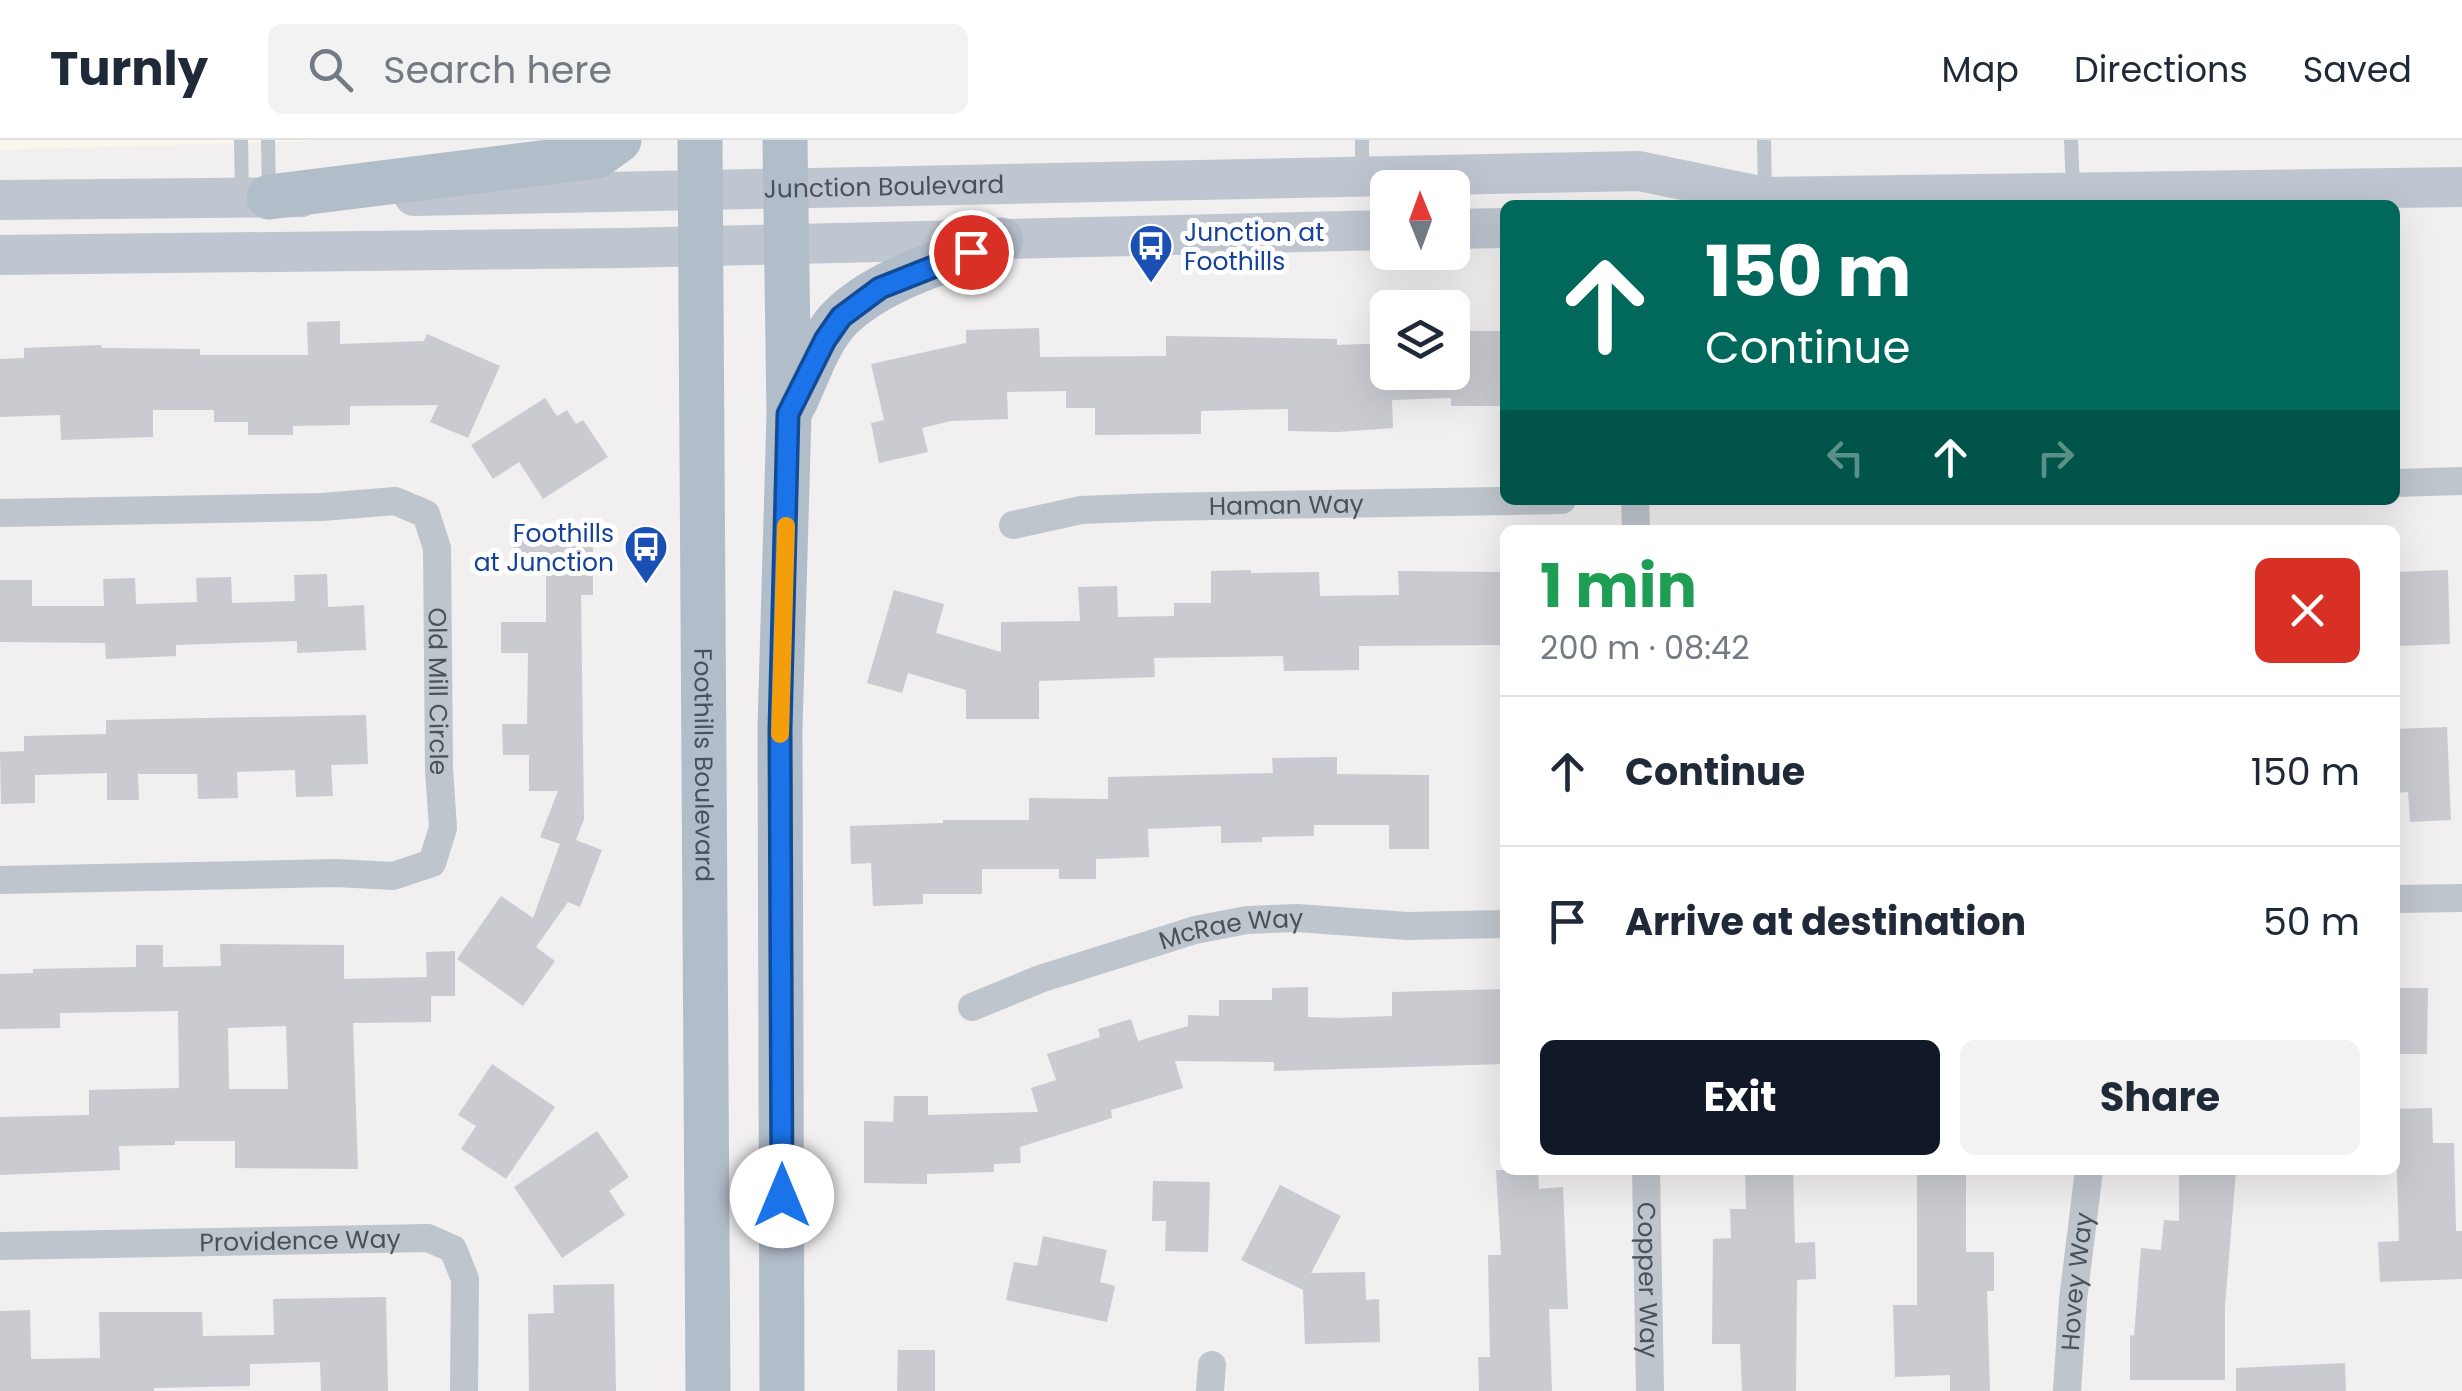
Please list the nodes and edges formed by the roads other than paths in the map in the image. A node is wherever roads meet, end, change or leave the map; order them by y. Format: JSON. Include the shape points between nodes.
{"nodes":[{"id":1,"x":242,"y":140,"type":"edge"},
{"id":2,"x":268,"y":140,"type":"edge"},
{"id":3,"x":619,"y":140,"type":"edge"},
{"id":4,"x":700,"y":140,"type":"edge"},
{"id":5,"x":785,"y":140,"type":"edge"},
{"id":6,"x":1764,"y":140,"type":"edge"},
{"id":7,"x":2072,"y":140,"type":"edge"},
{"id":8,"x":1362,"y":158,"type":"edge"},
{"id":9,"x":2462,"y":187,"type":"edge"},
{"id":10,"x":786,"y":190,"type":"junction"},
{"id":11,"x":701,"y":192,"type":"junction"},
{"id":12,"x":2072,"y":192,"type":"junction"},
{"id":13,"x":256,"y":198,"type":"junction"},
{"id":14,"x":0,"y":200,"type":"edge"},
{"id":15,"x":1743,"y":200,"type":"edge"},
{"id":16,"x":1747,"y":200,"type":"edge"},
{"id":17,"x":1783,"y":200,"type":"edge"},
{"id":18,"x":1500,"y":228,"type":"edge"},
{"id":19,"x":1470,"y":229,"type":"edge"},
{"id":20,"x":1370,"y":230,"type":"edge"},
{"id":21,"x":1001,"y":240,"type":"junction"},
{"id":22,"x":786,"y":244,"type":"junction"},
{"id":23,"x":702,"y":246,"type":"junction"},
{"id":24,"x":0,"y":256,"type":"edge"},
{"id":25,"x":788,"y":414,"type":"junction"},
{"id":26,"x":2462,"y":482,"type":"edge"},
{"id":27,"x":2400,"y":483,"type":"edge"},
{"id":28,"x":1500,"y":501,"type":"edge"},
{"id":29,"x":0,"y":514,"type":"edge"},
{"id":30,"x":1013,"y":525,"type":"dead end"},
{"id":31,"x":0,"y":880,"type":"edge"},
{"id":32,"x":2462,"y":898,"type":"edge"},
{"id":33,"x":2400,"y":899,"type":"edge"},
{"id":34,"x":1500,"y":924,"type":"edge"},
{"id":35,"x":972,"y":1007,"type":"dead end"},
{"id":36,"x":1646,"y":1175,"type":"edge"},
{"id":37,"x":2088,"y":1175,"type":"edge"},
{"id":38,"x":0,"y":1246,"type":"edge"},
{"id":39,"x":464,"y":1391,"type":"edge"},
{"id":40,"x":708,"y":1391,"type":"edge"},
{"id":41,"x":782,"y":1391,"type":"edge"},
{"id":42,"x":1650,"y":1391,"type":"edge"},
{"id":43,"x":2067,"y":1391,"type":"edge"}],
"edges":[{"from":1,"to":13,"type":"lane"},
{"from":2,"to":13,"type":"lane"},
{"from":3,"to":13,"type":"main road","via":[[597,156]]},
{"from":4,"to":11,"type":"main road","name":"Foothills Boulevard"},
{"from":5,"to":10,"type":"main road"},
{"from":6,"to":16,"type":"lane"},
{"from":7,"to":12,"type":"lane"},
{"from":8,"to":10,"type":"main road","name":"Junction Boulevard"},
{"from":8,"to":15,"type":"main road","name":"Junction Boulevard","via":[[1639,171]]},
{"from":9,"to":12,"type":"main road","name":"Junction Boulevard"},
{"from":10,"to":11,"type":"main road","name":"Junction Boulevard"},
{"from":10,"to":22,"type":"main road"},
{"from":11,"to":13,"type":"main road","name":"Junction Boulevard"},
{"from":11,"to":23,"type":"main road","name":"Foothills Boulevard"},
{"from":12,"to":17,"type":"main road","name":"Junction Boulevard"},
{"from":13,"to":14,"type":"main road","name":"Junction Boulevard"},
{"from":18,"to":19,"type":"main road"},
{"from":20,"to":21,"type":"main road"},
{"from":21,"to":22,"type":"main road"},
{"from":21,"to":25,"type":"main road","via":[[880,288],[841,317]]},
{"from":22,"to":23,"type":"main road"},
{"from":22,"to":25,"type":"main road"},
{"from":23,"to":24,"type":"main road"},
{"from":23,"to":40,"type":"main road","name":"Foothills Boulevard"},
{"from":25,"to":41,"type":"main road","via":[[780,729]]},
{"from":26,"to":27,"type":"street"},
{"from":28,"to":30,"type":"street","name":"Haman Way","via":[[1158,506],[1081,510]]},
{"from":29,"to":31,"type":"street","name":"Old Mill Circle","via":[[396,501],[426,514],[436,548],[443,828],[432,863],[393,876]]},
{"from":32,"to":33,"type":"street"},
{"from":34,"to":35,"type":"street","name":"McRae Way","via":[[1247,920],[1040,978]]},
{"from":36,"to":42,"type":"street","name":"Copper Way"},
{"from":37,"to":43,"type":"street","name":"Hovey Way"},
{"from":38,"to":39,"type":"street","name":"Providence Way","via":[[428,1238],[452,1249],[465,1279]]}]}
